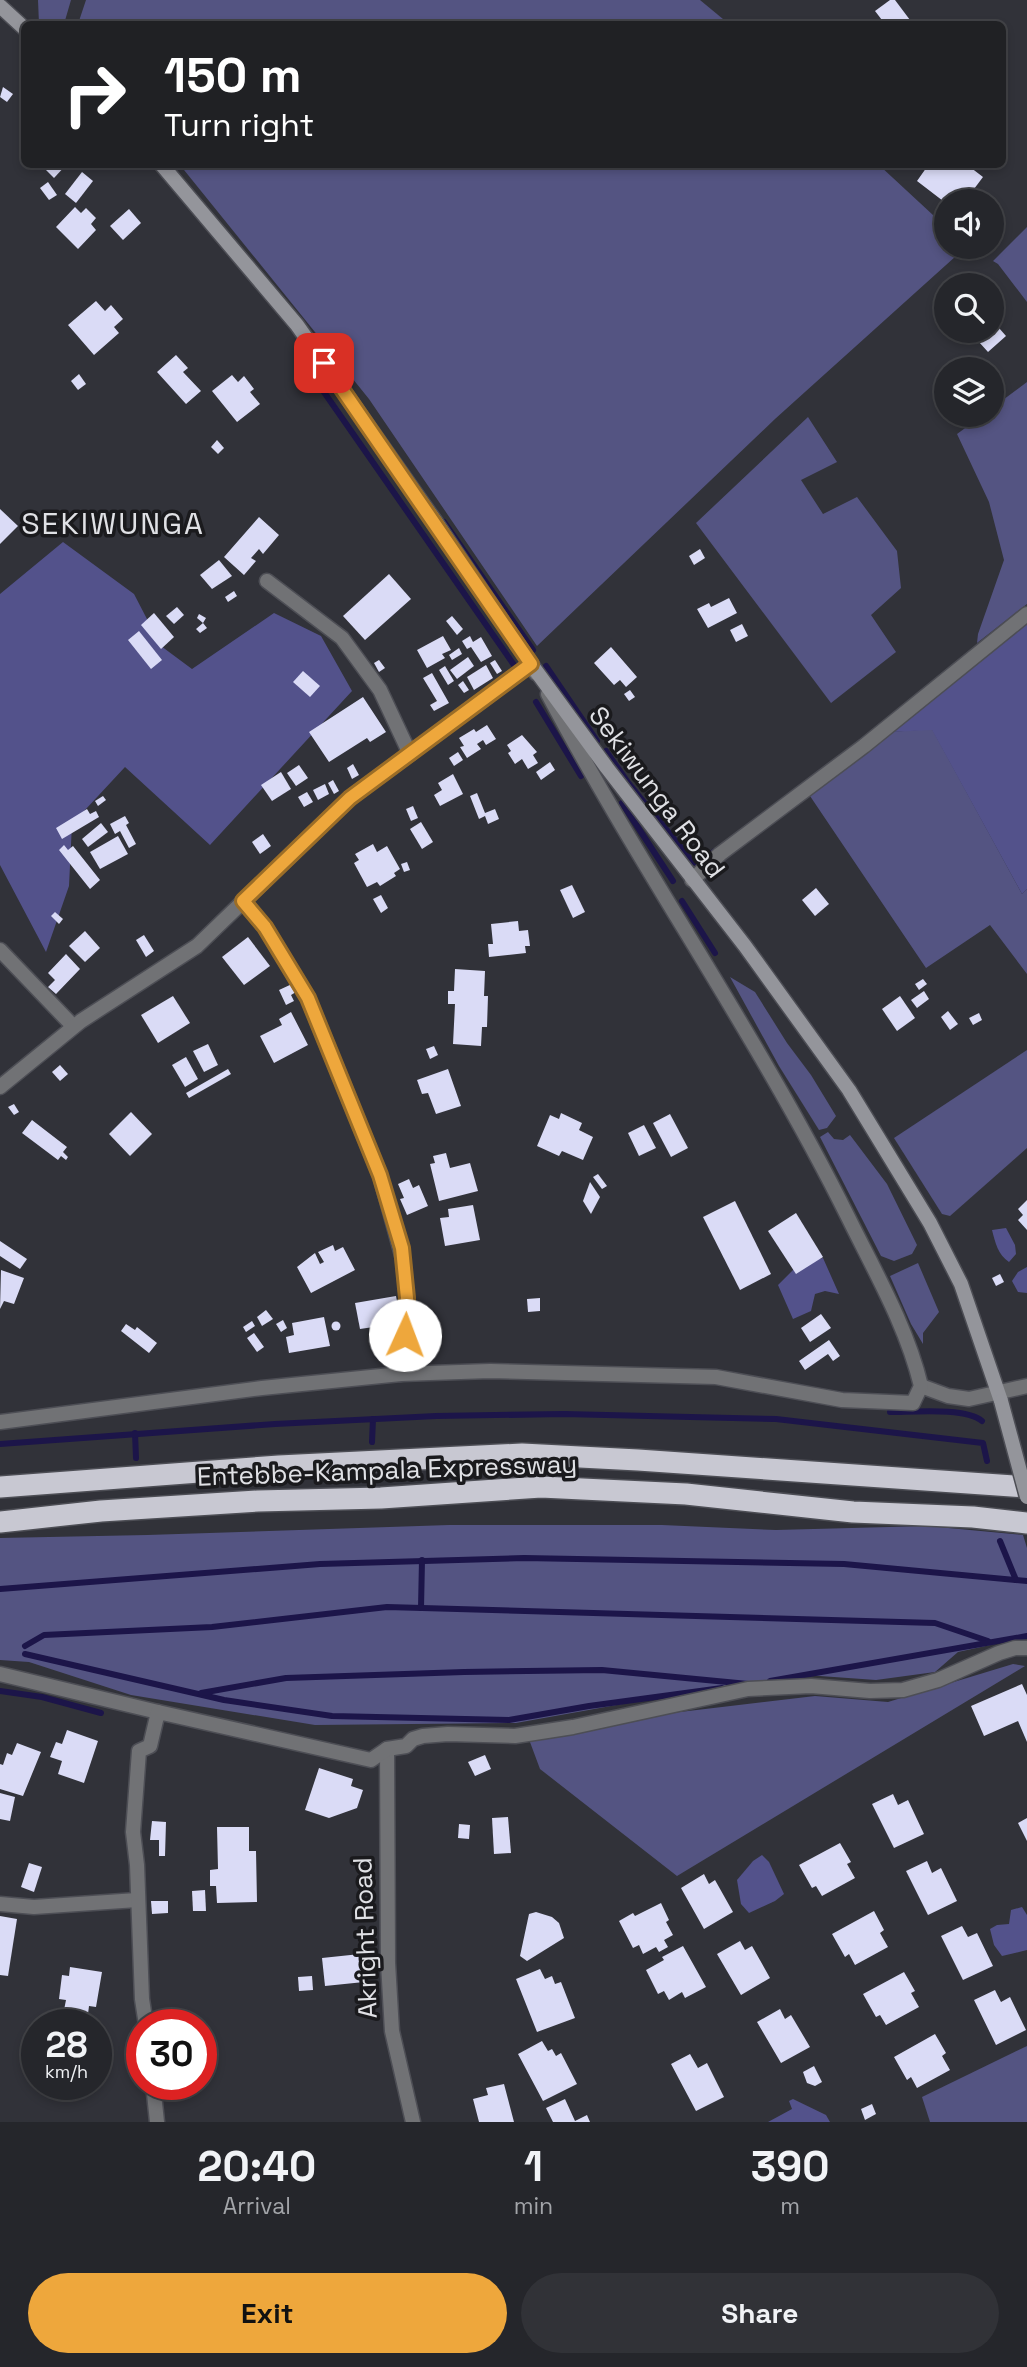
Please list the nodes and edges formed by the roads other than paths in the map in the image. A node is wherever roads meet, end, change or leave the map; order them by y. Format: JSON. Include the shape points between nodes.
{"nodes":[{"id":1,"x":3,"y":15,"type":"edge"},
{"id":2,"x":21,"y":26,"type":"edge"},
{"id":3,"x":164,"y":168,"type":"edge"},
{"id":4,"x":267,"y":581,"type":"dead end"},
{"id":5,"x":1027,"y":614,"type":"edge"},
{"id":6,"x":531,"y":664,"type":"junction"},
{"id":7,"x":410,"y":754,"type":"junction"},
{"id":8,"x":692,"y":880,"type":"junction"},
{"id":9,"x":243,"y":901,"type":"junction"},
{"id":10,"x":0,"y":950,"type":"edge"},
{"id":11,"x":73,"y":1026,"type":"junction"},
{"id":12,"x":0,"y":1087,"type":"edge"},
{"id":13,"x":401,"y":1374,"type":"junction"},
{"id":14,"x":1027,"y":1386,"type":"edge"},
{"id":15,"x":921,"y":1387,"type":"junction"},
{"id":16,"x":1000,"y":1397,"type":"junction"},
{"id":17,"x":0,"y":1422,"type":"edge"},
{"id":18,"x":1027,"y":1487,"type":"edge"},
{"id":19,"x":0,"y":1488,"type":"edge"},
{"id":20,"x":1027,"y":1497,"type":"edge"},
{"id":21,"x":0,"y":1522,"type":"edge"},
{"id":22,"x":1027,"y":1523,"type":"edge"},
{"id":23,"x":1027,"y":1648,"type":"edge"},
{"id":24,"x":0,"y":1674,"type":"edge"},
{"id":25,"x":158,"y":1712,"type":"junction"},
{"id":26,"x":387,"y":1749,"type":"junction"},
{"id":27,"x":137,"y":1900,"type":"junction"},
{"id":28,"x":0,"y":1904,"type":"edge"},
{"id":29,"x":144,"y":2009,"type":"edge"},
{"id":30,"x":155,"y":2100,"type":"edge"},
{"id":31,"x":157,"y":2122,"type":"edge"},
{"id":32,"x":413,"y":2122,"type":"edge"}],
"edges":[{"from":1,"to":2,"type":"main road"},
{"from":3,"to":6,"type":"main road","name":"Sekiwunga Road","via":[[296,325]]},
{"from":4,"to":7,"type":"street","via":[[349,646],[380,690]]},
{"from":5,"to":8,"type":"street"},
{"from":6,"to":7,"type":"street"},
{"from":6,"to":8,"type":"main road","name":"Sekiwunga Road"},
{"from":6,"to":15,"type":"street","via":[[818,1155],[887,1296]]},
{"from":7,"to":9,"type":"street","via":[[350,798]]},
{"from":8,"to":16,"type":"main road","name":"Sekiwunga Road","via":[[849,1090],[930,1223],[961,1284]]},
{"from":9,"to":11,"type":"street","via":[[197,946]]},
{"from":9,"to":13,"type":"street","via":[[265,927],[308,998],[380,1175],[405,1272]]},
{"from":10,"to":11,"type":"street"},
{"from":11,"to":12,"type":"street"},
{"from":13,"to":15,"type":"street","via":[[490,1371],[716,1377],[842,1400],[889,1403],[913,1403]]},
{"from":13,"to":17,"type":"street"},
{"from":14,"to":16,"type":"street"},
{"from":15,"to":16,"type":"street","via":[[969,1399]]},
{"from":16,"to":20,"type":"main road","name":"Sekiwunga Road","bridge":true},
{"from":18,"to":19,"type":"highway","name":"Entebbe-Kampala Expressway","via":[[522,1454],[279,1466]]},
{"from":21,"to":22,"type":"highway","name":"Entebbe-Kampala Expressway","via":[[101,1511],[541,1487],[686,1494],[853,1512]]},
{"from":23,"to":26,"type":"street","via":[[999,1653],[937,1681],[903,1690],[748,1689],[573,1727],[515,1736],[423,1736],[406,1746]]},
{"from":24,"to":25,"type":"street"},
{"from":25,"to":26,"type":"street","via":[[371,1760]]},
{"from":25,"to":27,"type":"street","via":[[150,1746],[139,1751],[133,1832]]},
{"from":26,"to":32,"type":"street","name":"Akright Road","via":[[391,2018]]},
{"from":27,"to":28,"type":"street","via":[[34,1907]]},
{"from":27,"to":29,"type":"street"},
{"from":30,"to":31,"type":"street"}]}
